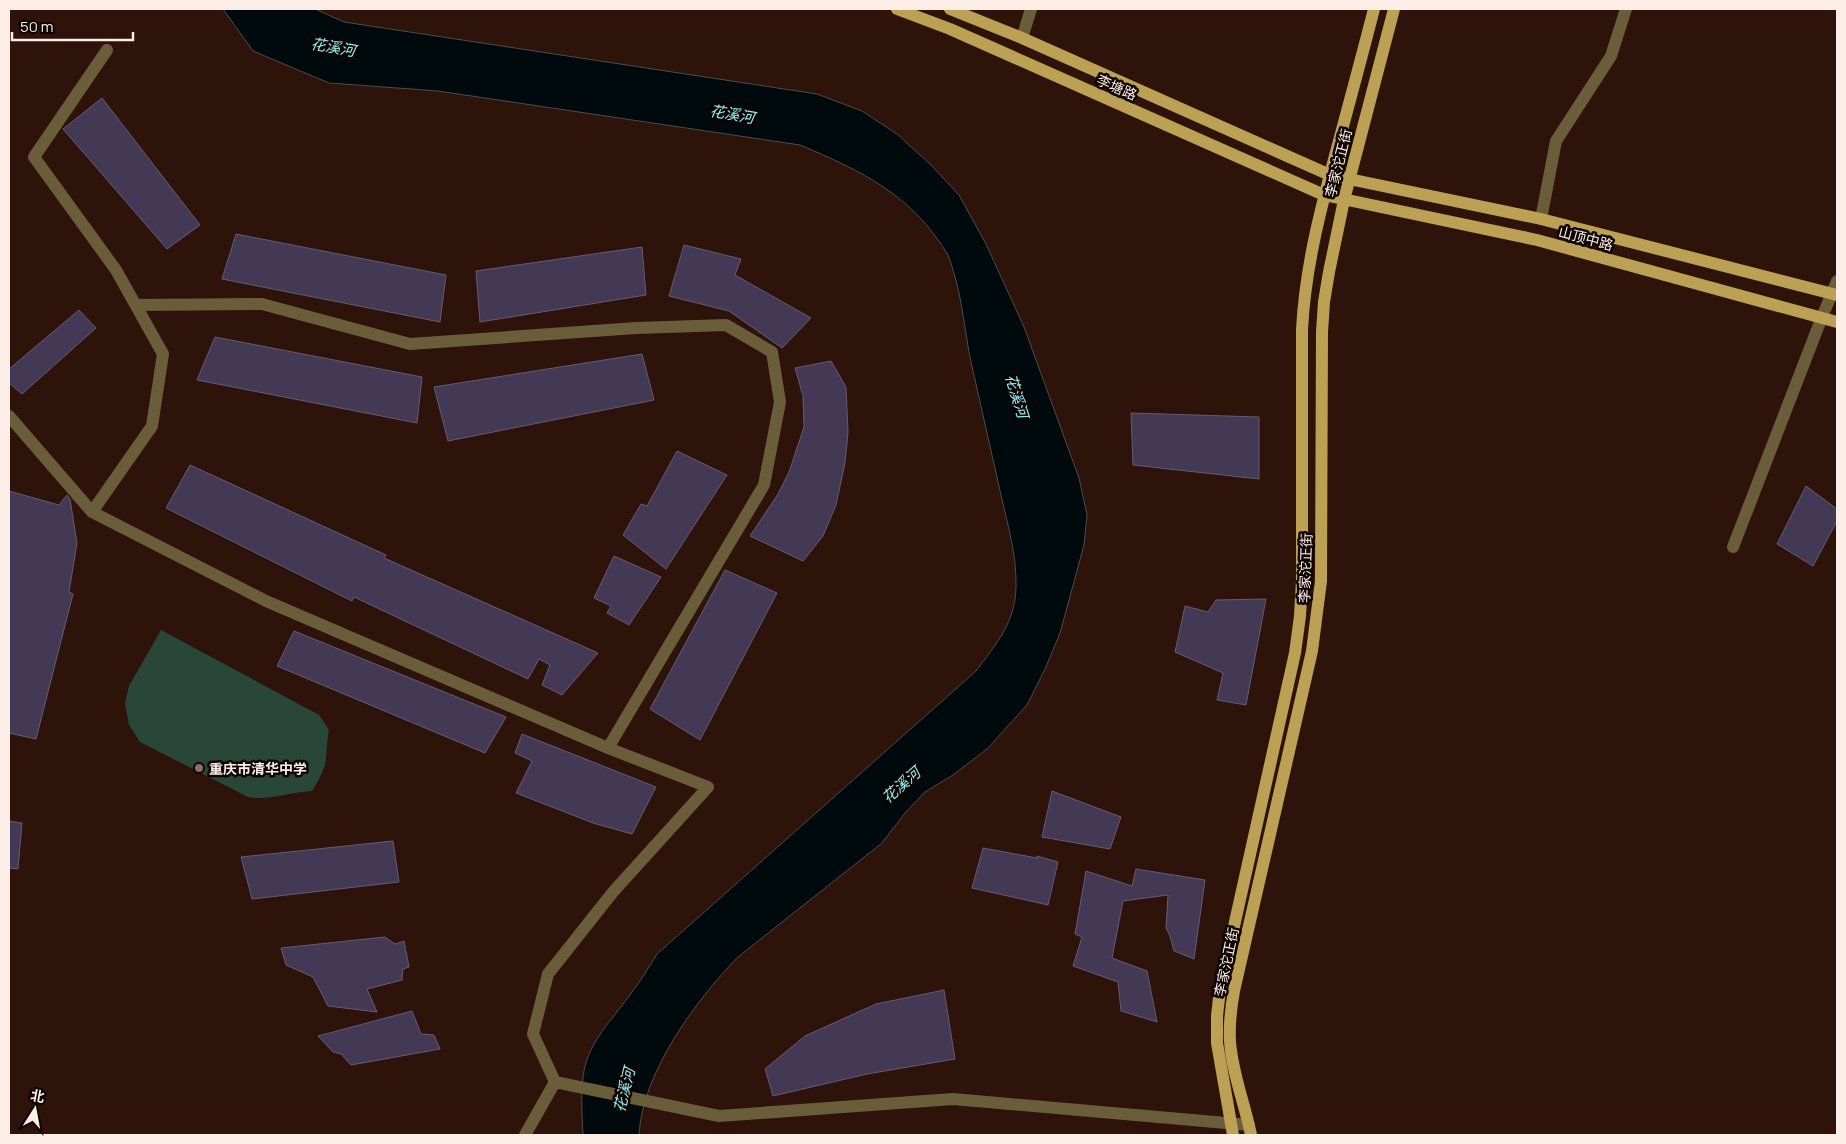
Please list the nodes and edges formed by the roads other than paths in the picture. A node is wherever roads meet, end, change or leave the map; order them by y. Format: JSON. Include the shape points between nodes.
{"nodes":[{"id":1,"x":897,"y":9,"type":"edge"},
{"id":2,"x":950,"y":9,"type":"edge"},
{"id":3,"x":1031,"y":9,"type":"edge"},
{"id":4,"x":1374,"y":9,"type":"edge"},
{"id":5,"x":1394,"y":9,"type":"edge"},
{"id":6,"x":1626,"y":9,"type":"edge"},
{"id":7,"x":1022,"y":38,"type":"junction"},
{"id":8,"x":107,"y":50,"type":"dead end"},
{"id":9,"x":1330,"y":175,"type":"junction"},
{"id":10,"x":1349,"y":180,"type":"junction"},
{"id":11,"x":1324,"y":195,"type":"junction"},
{"id":12,"x":1344,"y":200,"type":"junction"},
{"id":13,"x":1541,"y":219,"type":"junction"},
{"id":14,"x":1837,"y":281,"type":"edge"},
{"id":15,"x":1834,"y":294,"type":"edge"},
{"id":16,"x":136,"y":305,"type":"junction"},
{"id":17,"x":1822,"y":317,"type":"junction"},
{"id":18,"x":1837,"y":322,"type":"edge"},
{"id":19,"x":9,"y":416,"type":"edge"},
{"id":20,"x":92,"y":512,"type":"junction"},
{"id":21,"x":1733,"y":547,"type":"dead end"},
{"id":22,"x":608,"y":748,"type":"junction"},
{"id":23,"x":555,"y":1082,"type":"junction"},
{"id":24,"x":1232,"y":1129,"type":"edge"},
{"id":25,"x":1250,"y":1130,"type":"edge"},
{"id":26,"x":524,"y":1135,"type":"edge"}],
"edges":[{"from":1,"to":11,"type":"main road","name":"李塘路","via":[[950,29]]},
{"from":2,"to":7,"type":"main road","name":"李塘路"},
{"from":3,"to":7,"type":"street"},
{"from":4,"to":9,"type":"main road","name":"李家沱正街"},
{"from":5,"to":10,"type":"main road","name":"李家沱正街"},
{"from":6,"to":13,"type":"street","via":[[1611,56],[1556,141]]},
{"from":7,"to":9,"type":"main road","name":"李塘路"},
{"from":8,"to":16,"type":"street","via":[[34,156],[116,270]]},
{"from":9,"to":10,"type":"main road","name":"山顶中路"},
{"from":9,"to":11,"type":"main road","name":"李家沱正街"},
{"from":10,"to":12,"type":"main road","name":"李家沱正街"},
{"from":10,"to":13,"type":"main road","name":"山顶中路"},
{"from":11,"to":12,"type":"main road","name":"山顶中路"},
{"from":11,"to":24,"type":"main road","name":"李家沱正街","via":[[1308,272],[1302,330],[1300,616],[1220,989],[1217,1016],[1217,1044]]},
{"from":12,"to":17,"type":"main road","name":"山顶中路","via":[[1537,240]]},
{"from":12,"to":25,"type":"main road","name":"李家沱正街","via":[[1328,272],[1322,332],[1321,580],[1318,613],[1230,1016],[1231,1050]]},
{"from":13,"to":15,"type":"main road","name":"山顶中路"},
{"from":14,"to":15,"type":"street"},
{"from":15,"to":17,"type":"street"},
{"from":16,"to":20,"type":"street","via":[[163,354],[152,426]]},
{"from":16,"to":22,"type":"street","via":[[262,304],[410,344],[726,325],[772,352],[780,402],[764,485]]},
{"from":17,"to":18,"type":"main road","name":"山顶中路"},
{"from":17,"to":21,"type":"street"},
{"from":19,"to":20,"type":"street"},
{"from":20,"to":22,"type":"street","via":[[266,601]]},
{"from":22,"to":23,"type":"street","via":[[708,787],[613,892],[548,974],[533,1034]]},
{"from":23,"to":24,"type":"street","via":[[719,1116],[953,1099]]},
{"from":23,"to":26,"type":"street"},
{"from":24,"to":25,"type":"street"}]}
